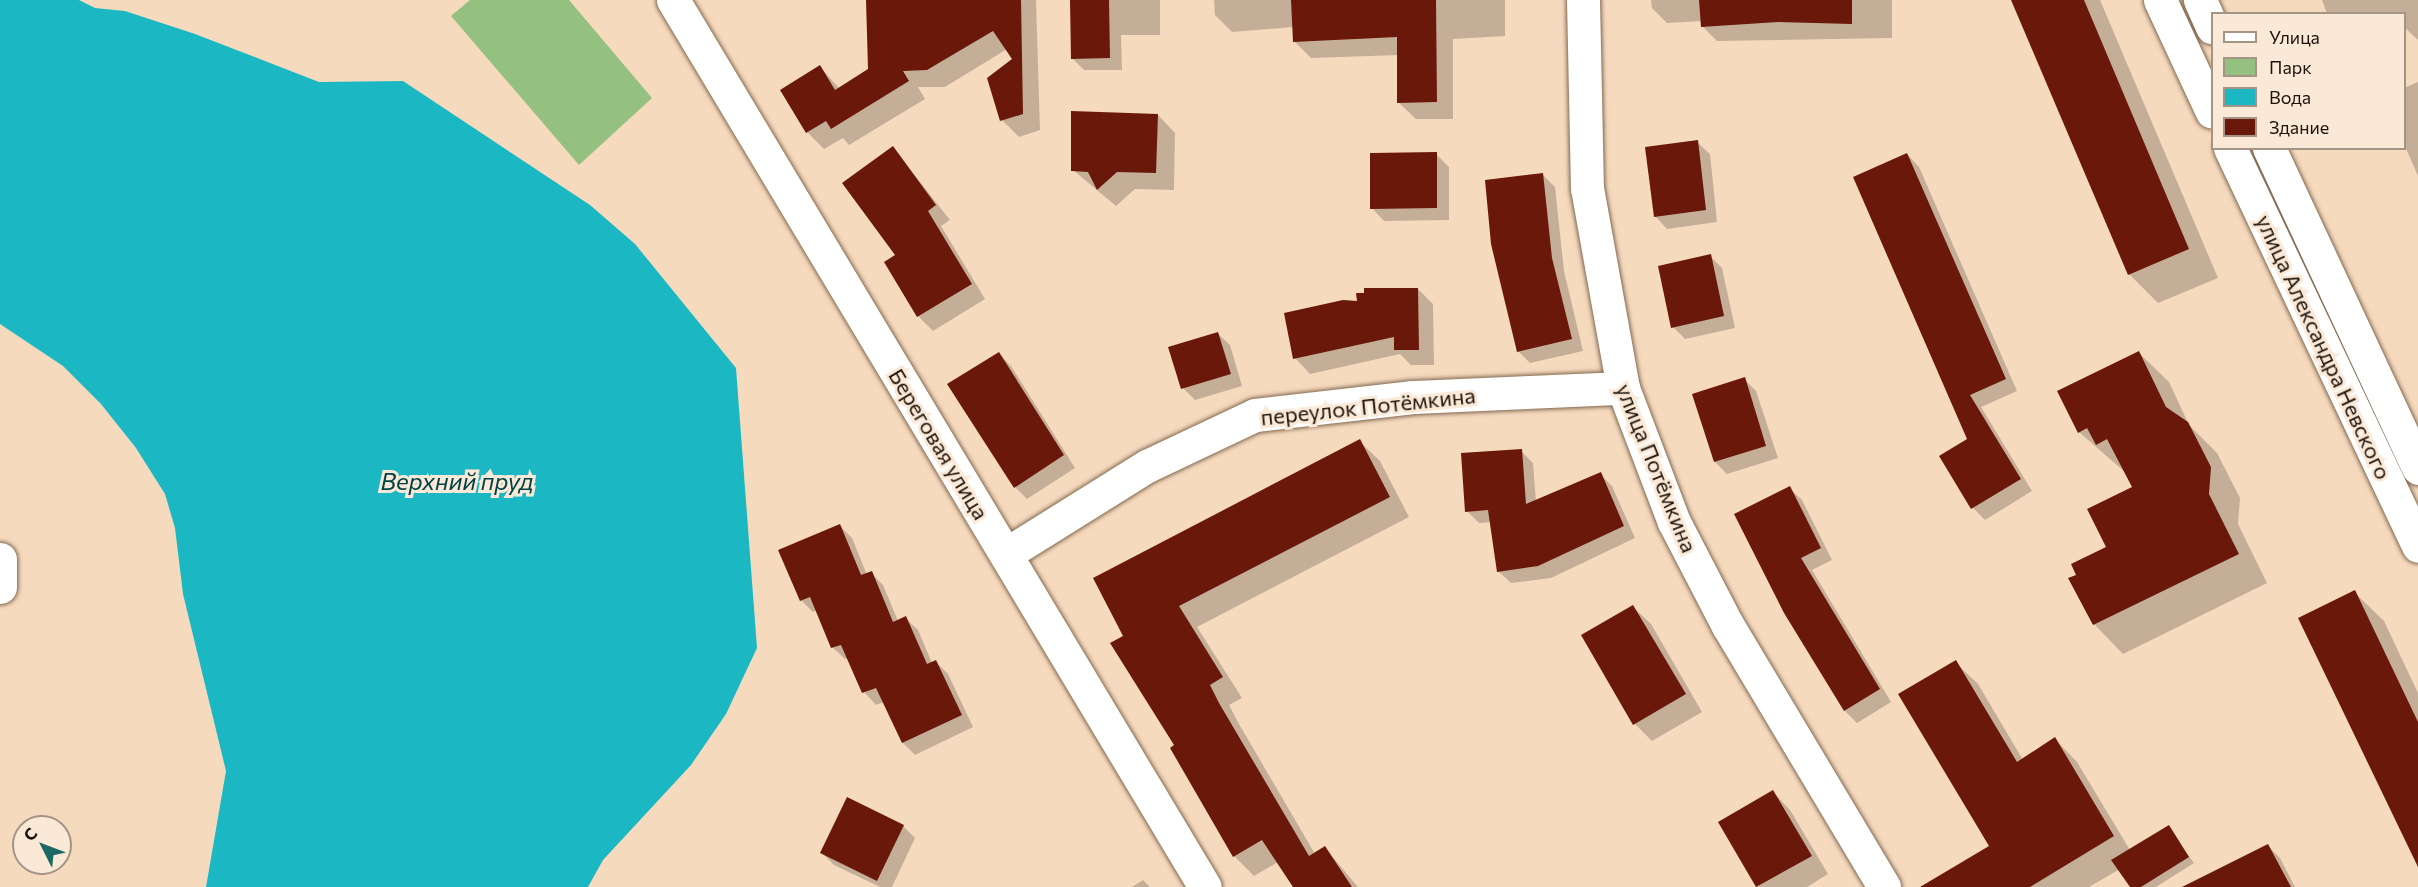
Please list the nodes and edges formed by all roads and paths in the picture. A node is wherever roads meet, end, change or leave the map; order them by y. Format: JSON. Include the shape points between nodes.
{"nodes":[{"id":1,"x":673,"y":0,"type":"edge"},
{"id":2,"x":1583,"y":0,"type":"edge"},
{"id":3,"x":2160,"y":0,"type":"edge"},
{"id":4,"x":2200,"y":0,"type":"edge"},
{"id":5,"x":2211,"y":25,"type":"edge"},
{"id":6,"x":2211,"y":110,"type":"edge"},
{"id":7,"x":2231,"y":150,"type":"edge"},
{"id":8,"x":2270,"y":150,"type":"edge"},
{"id":9,"x":1623,"y":388,"type":"junction"},
{"id":10,"x":2418,"y":468,"type":"edge"},
{"id":11,"x":2418,"y":546,"type":"edge"},
{"id":12,"x":1005,"y":554,"type":"junction"},
{"id":13,"x":0,"y":559,"type":"edge"},
{"id":14,"x":0,"y":587,"type":"edge"},
{"id":15,"x":1205,"y":887,"type":"edge"},
{"id":16,"x":1884,"y":887,"type":"edge"}],
"edges":[{"from":1,"to":12,"type":"street","name":"Береговая улица"},
{"from":2,"to":9,"type":"street","name":"улица Потёмкина","via":[[1587,188]]},
{"from":3,"to":6,"type":"street"},
{"from":4,"to":5,"type":"street"},
{"from":7,"to":11,"type":"street","name":"улица Александра Невского"},
{"from":8,"to":10,"type":"street","name":"улица Александра Невского"},
{"from":9,"to":12,"type":"street","name":"переулок Потёмкина","via":[[1413,396],[1256,415],[1147,466]]},
{"from":9,"to":16,"type":"street","name":"улица Потёмкина","via":[[1674,522],[1728,626]]},
{"from":12,"to":15,"type":"street","name":"Береговая улица"},
{"from":13,"to":14,"type":"street"}]}
